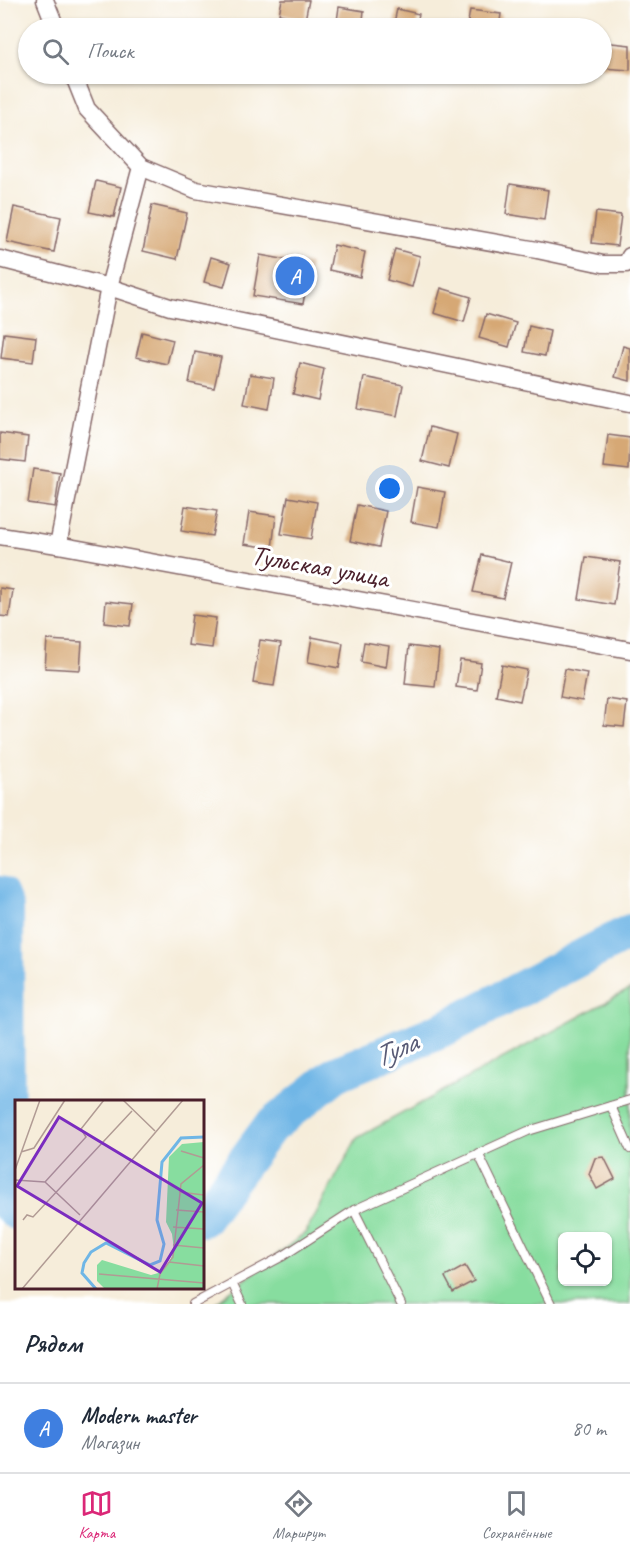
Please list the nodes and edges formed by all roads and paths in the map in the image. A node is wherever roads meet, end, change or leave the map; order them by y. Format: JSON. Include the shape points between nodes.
{"nodes":[{"id":1,"x":45,"y":0,"type":"edge"},
{"id":2,"x":52,"y":18,"type":"edge"},
{"id":3,"x":78,"y":84,"type":"edge"},
{"id":4,"x":141,"y":167,"type":"junction"},
{"id":5,"x":630,"y":256,"type":"edge"},
{"id":6,"x":0,"y":259,"type":"edge"},
{"id":7,"x":109,"y":287,"type":"junction"},
{"id":8,"x":630,"y":403,"type":"edge"},
{"id":9,"x":0,"y":536,"type":"edge"},
{"id":10,"x":58,"y":545,"type":"junction"},
{"id":11,"x":630,"y":650,"type":"edge"},
{"id":12,"x":630,"y":1100,"type":"edge"},
{"id":13,"x":611,"y":1106,"type":"junction"},
{"id":14,"x":630,"y":1149,"type":"edge"},
{"id":15,"x":478,"y":1153,"type":"junction"},
{"id":16,"x":354,"y":1210,"type":"junction"},
{"id":17,"x":232,"y":1283,"type":"junction"},
{"id":18,"x":192,"y":1304,"type":"edge"},
{"id":19,"x":242,"y":1304,"type":"edge"},
{"id":20,"x":400,"y":1304,"type":"edge"},
{"id":21,"x":551,"y":1304,"type":"edge"}],
"edges":[{"from":1,"to":2,"type":"street"},
{"from":3,"to":4,"type":"street","via":[[87,108]]},
{"from":4,"to":5,"type":"street","via":[[196,190],[603,264],[626,264]]},
{"from":4,"to":7,"type":"street"},
{"from":6,"to":7,"type":"street"},
{"from":7,"to":8,"type":"street","via":[[170,307]]},
{"from":7,"to":10,"type":"street"},
{"from":9,"to":10,"type":"street","name":"Тульская улица"},
{"from":10,"to":11,"type":"street","name":"Тульская улица"},
{"from":12,"to":13,"type":"lane"},
{"from":13,"to":14,"type":"lane"},
{"from":13,"to":15,"type":"lane","via":[[528,1131]]},
{"from":15,"to":16,"type":"lane"},
{"from":15,"to":21,"type":"lane"},
{"from":16,"to":17,"type":"lane","via":[[283,1256]]},
{"from":16,"to":20,"type":"lane"},
{"from":17,"to":18,"type":"lane"},
{"from":17,"to":19,"type":"lane"}]}
